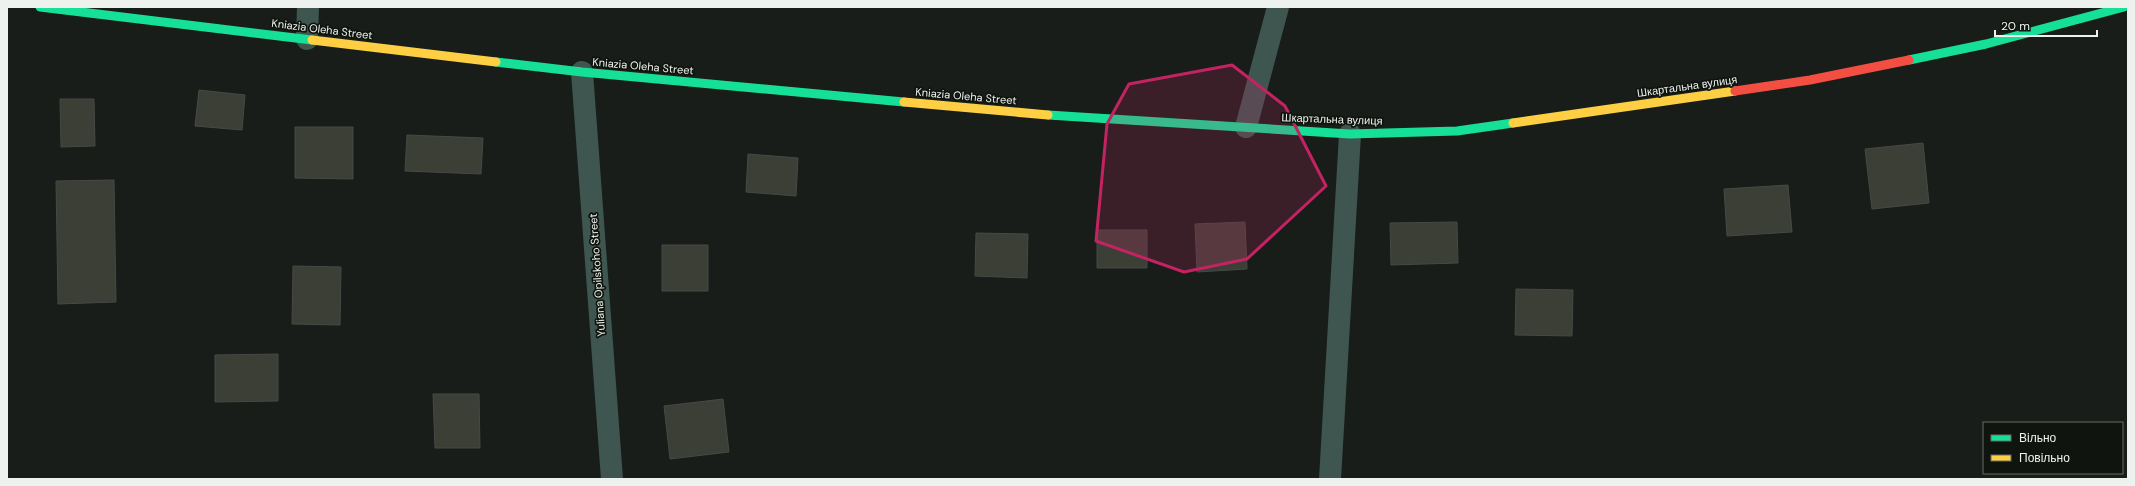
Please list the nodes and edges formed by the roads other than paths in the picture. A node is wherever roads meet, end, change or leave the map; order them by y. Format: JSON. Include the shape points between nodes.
{"nodes":[{"id":1,"x":40,"y":7,"type":"edge"},
{"id":2,"x":308,"y":7,"type":"edge"},
{"id":3,"x":1278,"y":7,"type":"edge"},
{"id":4,"x":2124,"y":7,"type":"edge"},
{"id":5,"x":307,"y":39,"type":"junction"},
{"id":6,"x":582,"y":72,"type":"junction"},
{"id":7,"x":1246,"y":127,"type":"junction"},
{"id":8,"x":1350,"y":134,"type":"junction"},
{"id":9,"x":612,"y":479,"type":"edge"},
{"id":10,"x":1330,"y":479,"type":"edge"}],
"edges":[{"from":1,"to":5,"type":"street","name":"Kniazia Oleha Street"},
{"from":2,"to":5,"type":"street"},
{"from":3,"to":7,"type":"street"},
{"from":4,"to":8,"type":"street","name":"Шкартальна вулиця","via":[[1986,44],[1810,80],[1457,131]]},
{"from":5,"to":6,"type":"street","name":"Kniazia Oleha Street"},
{"from":6,"to":7,"type":"street","name":"Kniazia Oleha Street","via":[[1038,114]]},
{"from":6,"to":9,"type":"street","name":"Yuliana Opilskoho Street"},
{"from":7,"to":8,"type":"street","name":"Шкартальна вулиця"},
{"from":8,"to":10,"type":"street"}]}
